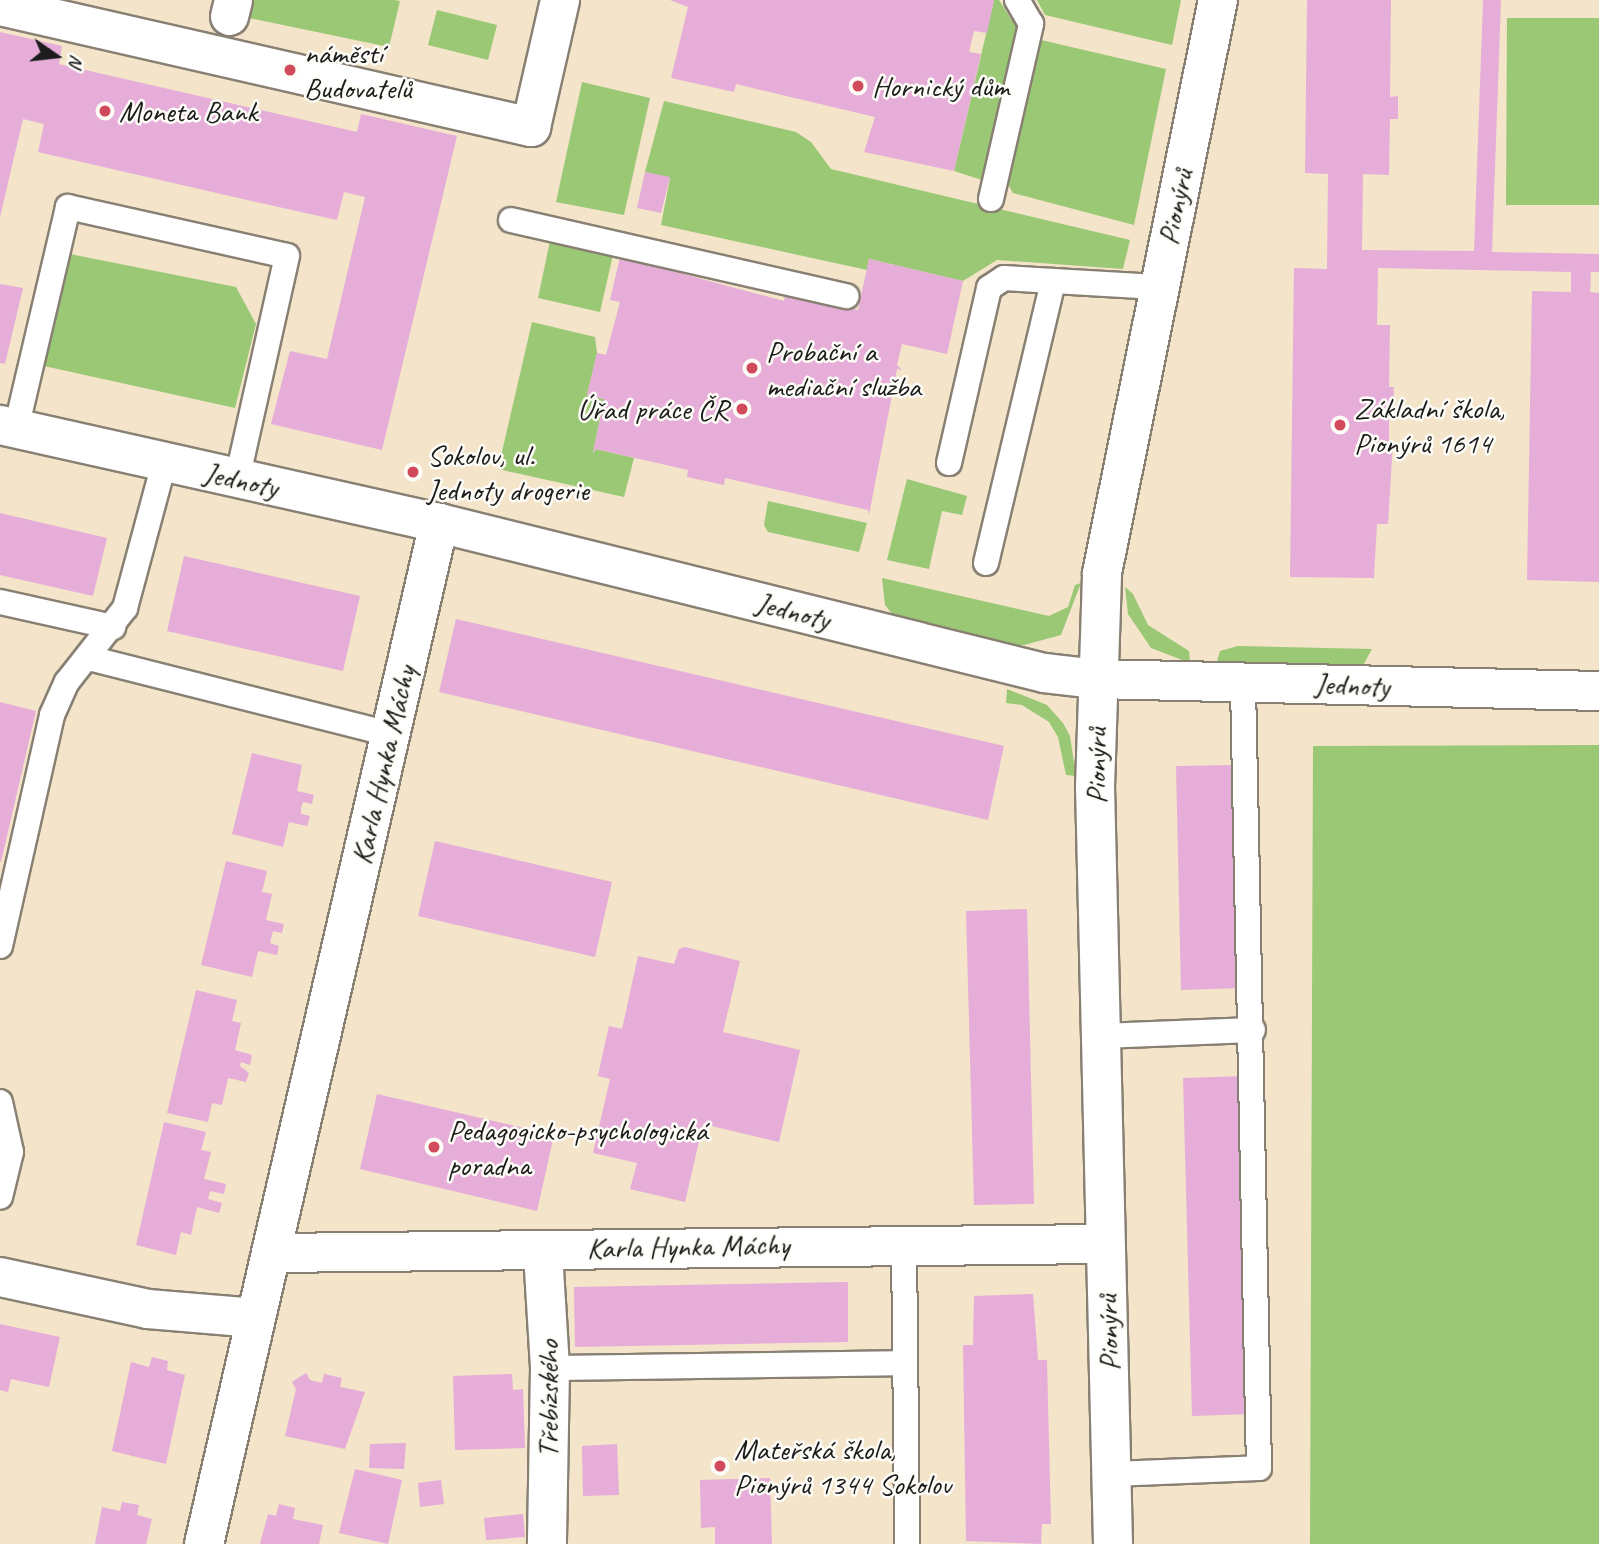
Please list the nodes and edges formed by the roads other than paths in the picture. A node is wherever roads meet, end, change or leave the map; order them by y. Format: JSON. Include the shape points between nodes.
{"nodes":[{"id":1,"x":560,"y":0,"type":"edge"},
{"id":2,"x":1017,"y":0,"type":"edge"},
{"id":3,"x":1218,"y":0,"type":"edge"},
{"id":4,"x":0,"y":6,"type":"edge"},
{"id":5,"x":991,"y":199,"type":"dead end"},
{"id":6,"x":511,"y":220,"type":"dead end"},
{"id":7,"x":1053,"y":281,"type":"junction"},
{"id":8,"x":1158,"y":287,"type":"junction"},
{"id":9,"x":846,"y":296,"type":"dead end"},
{"id":10,"x":8,"y":427,"type":"edge"},
{"id":11,"x":164,"y":463,"type":"junction"},
{"id":12,"x":948,"y":463,"type":"dead end"},
{"id":13,"x":237,"y":479,"type":"junction"},
{"id":14,"x":439,"y":523,"type":"junction"},
{"id":15,"x":986,"y":563,"type":"dead end"},
{"id":16,"x":0,"y":602,"type":"edge"},
{"id":17,"x":113,"y":626,"type":"junction"},
{"id":18,"x":89,"y":658,"type":"junction"},
{"id":19,"x":1097,"y":679,"type":"junction"},
{"id":20,"x":1243,"y":681,"type":"junction"},
{"id":21,"x":1599,"y":691,"type":"edge"},
{"id":22,"x":390,"y":734,"type":"junction"},
{"id":23,"x":0,"y":946,"type":"edge"},
{"id":24,"x":1252,"y":1030,"type":"junction"},
{"id":25,"x":1101,"y":1036,"type":"junction"},
{"id":26,"x":0,"y":1102,"type":"edge"},
{"id":27,"x":0,"y":1197,"type":"edge"},
{"id":28,"x":904,"y":1243,"type":"junction"},
{"id":29,"x":1105,"y":1244,"type":"junction"},
{"id":30,"x":271,"y":1253,"type":"junction"},
{"id":31,"x":543,"y":1253,"type":"junction"},
{"id":32,"x":0,"y":1277,"type":"edge"},
{"id":33,"x":256,"y":1318,"type":"junction"},
{"id":34,"x":902,"y":1363,"type":"junction"},
{"id":35,"x":550,"y":1368,"type":"junction"},
{"id":36,"x":1112,"y":1474,"type":"junction"},
{"id":37,"x":204,"y":1544,"type":"edge"},
{"id":38,"x":547,"y":1544,"type":"edge"},
{"id":39,"x":907,"y":1544,"type":"edge"},
{"id":40,"x":1113,"y":1544,"type":"edge"}],
"edges":[{"from":1,"to":4,"type":"street","via":[[531,127]]},
{"from":2,"to":5,"type":"lane","via":[[1031,24]]},
{"from":3,"to":8,"type":"street","name":"Pionýrů"},
{"from":6,"to":9,"type":"lane"},
{"from":7,"to":8,"type":"lane"},
{"from":7,"to":12,"type":"lane","via":[[1004,278],[989,288]]},
{"from":7,"to":15,"type":"lane"},
{"from":8,"to":19,"type":"street","name":"Pionýrů","via":[[1102,573]]},
{"from":10,"to":11,"type":"street","name":"Jednoty"},
{"from":10,"to":13,"type":"lane","via":[[68,207],[287,256]]},
{"from":11,"to":13,"type":"street","name":"Jednoty"},
{"from":11,"to":17,"type":"lane","via":[[125,608]]},
{"from":13,"to":14,"type":"street","name":"Jednoty"},
{"from":14,"to":19,"type":"street","name":"Jednoty","via":[[1044,673]]},
{"from":14,"to":22,"type":"street","name":"Karla Hynka Máchy"},
{"from":16,"to":17,"type":"lane"},
{"from":17,"to":18,"type":"lane"},
{"from":18,"to":22,"type":"lane"},
{"from":18,"to":23,"type":"lane","via":[[67,682],[52,715]]},
{"from":19,"to":20,"type":"street","name":"Jednoty"},
{"from":19,"to":25,"type":"street","name":"Pionýrů"},
{"from":20,"to":21,"type":"street","name":"Jednoty"},
{"from":20,"to":24,"type":"lane"},
{"from":22,"to":30,"type":"street","name":"Karla Hynka Máchy"},
{"from":24,"to":25,"type":"lane"},
{"from":24,"to":36,"type":"lane","via":[[1259,1468]]},
{"from":25,"to":29,"type":"street","name":"Pionýrů"},
{"from":26,"to":27,"type":"lane","via":[[11,1152]]},
{"from":28,"to":29,"type":"street","name":"Karla Hynka Máchy"},
{"from":28,"to":31,"type":"street","name":"Karla Hynka Máchy","via":[[585,1247]]},
{"from":28,"to":34,"type":"lane"},
{"from":29,"to":36,"type":"street","name":"Pionýrů"},
{"from":30,"to":31,"type":"street","name":"Karla Hynka Máchy"},
{"from":30,"to":33,"type":"street","name":"Karla Hynka Máchy"},
{"from":31,"to":35,"type":"street","name":"Třebízského"},
{"from":32,"to":33,"type":"street","via":[[148,1309]]},
{"from":33,"to":37,"type":"street","name":"Karla Hynka Máchy"},
{"from":34,"to":35,"type":"lane"},
{"from":34,"to":39,"type":"lane"},
{"from":35,"to":38,"type":"street","name":"Třebízského"},
{"from":36,"to":40,"type":"street","name":"Pionýrů"}]}
